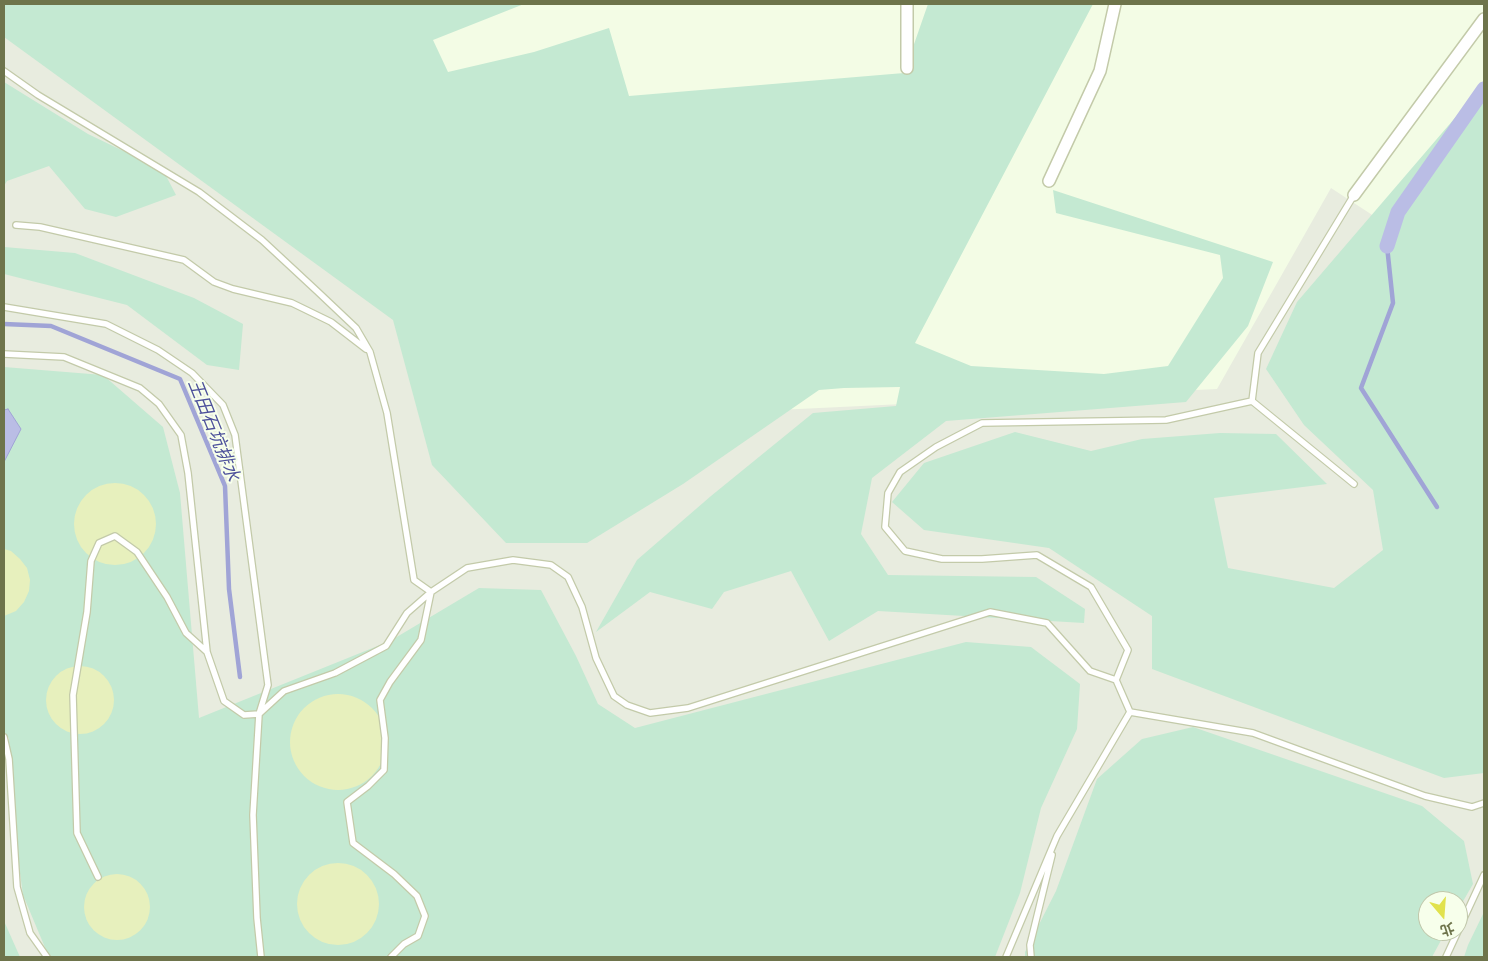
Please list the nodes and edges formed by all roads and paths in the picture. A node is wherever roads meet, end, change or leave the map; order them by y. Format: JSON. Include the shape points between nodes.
{"nodes":[{"id":1,"x":907,"y":4,"type":"edge"},
{"id":2,"x":1116,"y":4,"type":"edge"},
{"id":3,"x":1484,"y":19,"type":"edge"},
{"id":4,"x":907,"y":68,"type":"dead end"},
{"id":5,"x":4,"y":71,"type":"edge"},
{"id":6,"x":1049,"y":181,"type":"dead end"},
{"id":7,"x":1354,"y":195,"type":"joint"},
{"id":8,"x":16,"y":225,"type":"dead end"},
{"id":9,"x":4,"y":307,"type":"edge"},
{"id":10,"x":370,"y":352,"type":"junction"},
{"id":11,"x":4,"y":354,"type":"edge"},
{"id":12,"x":1252,"y":401,"type":"junction"},
{"id":13,"x":1354,"y":484,"type":"dead end"},
{"id":14,"x":431,"y":592,"type":"junction"},
{"id":15,"x":207,"y":652,"type":"junction"},
{"id":16,"x":1116,"y":680,"type":"junction"},
{"id":17,"x":1130,"y":712,"type":"junction"},
{"id":18,"x":259,"y":714,"type":"junction"},
{"id":19,"x":4,"y":737,"type":"edge"},
{"id":20,"x":6,"y":758,"type":"edge"},
{"id":21,"x":1484,"y":803,"type":"edge"},
{"id":22,"x":1057,"y":836,"type":"junction"},
{"id":23,"x":1484,"y":875,"type":"edge"},
{"id":24,"x":98,"y":877,"type":"dead end"},
{"id":25,"x":48,"y":957,"type":"edge"},
{"id":26,"x":261,"y":957,"type":"edge"},
{"id":27,"x":390,"y":957,"type":"edge"},
{"id":28,"x":1006,"y":957,"type":"edge"},
{"id":29,"x":1031,"y":957,"type":"edge"},
{"id":30,"x":1446,"y":957,"type":"edge"}],
"edges":[{"from":1,"to":4,"type":"street"},
{"from":2,"to":6,"type":"street","via":[[1100,71]]},
{"from":3,"to":7,"type":"street"},
{"from":5,"to":10,"type":"lane","via":[[38,95],[200,192],[262,240],[318,292],[356,328]]},
{"from":7,"to":12,"type":"lane","via":[[1258,353]]},
{"from":8,"to":10,"type":"lane","via":[[184,260],[214,282],[233,290],[292,303],[323,318]]},
{"from":9,"to":18,"type":"lane","via":[[106,324],[158,350],[192,373],[223,405],[235,435],[268,685]]},
{"from":10,"to":14,"type":"lane","via":[[387,413],[414,580]]},
{"from":11,"to":15,"type":"lane","via":[[64,357],[140,388],[159,404],[181,436],[188,473]]},
{"from":12,"to":13,"type":"lane"},
{"from":12,"to":16,"type":"lane","via":[[1166,420],[982,423],[936,447],[900,472],[888,493],[885,527],[905,551],[942,559],[1037,555],[1091,587],[1128,650]]},
{"from":14,"to":16,"type":"lane","via":[[467,568],[513,560],[551,565],[568,577],[582,607],[596,658],[614,696],[627,705],[650,713],[688,708],[990,612],[1047,624],[1090,671]]},
{"from":14,"to":18,"type":"lane","via":[[407,612],[386,646],[335,673],[284,691]]},
{"from":14,"to":27,"type":"lane","via":[[421,640],[380,700],[385,738],[384,770],[347,802],[353,843],[417,896],[425,916],[418,936]]},
{"from":15,"to":18,"type":"lane","via":[[224,701],[244,715]]},
{"from":15,"to":24,"type":"lane","via":[[186,632],[137,552],[115,536],[98,543],[91,561],[87,612],[73,695],[76,833]]},
{"from":16,"to":17,"type":"lane"},
{"from":17,"to":21,"type":"lane","via":[[1253,733],[1425,796],[1472,807]]},
{"from":17,"to":22,"type":"lane"},
{"from":18,"to":26,"type":"lane","via":[[253,815]]},
{"from":19,"to":20,"type":"lane"},
{"from":20,"to":25,"type":"lane","via":[[17,887],[30,933]]},
{"from":22,"to":28,"type":"lane"},
{"from":22,"to":29,"type":"lane","via":[[1030,945]]},
{"from":23,"to":30,"type":"lane"}]}
